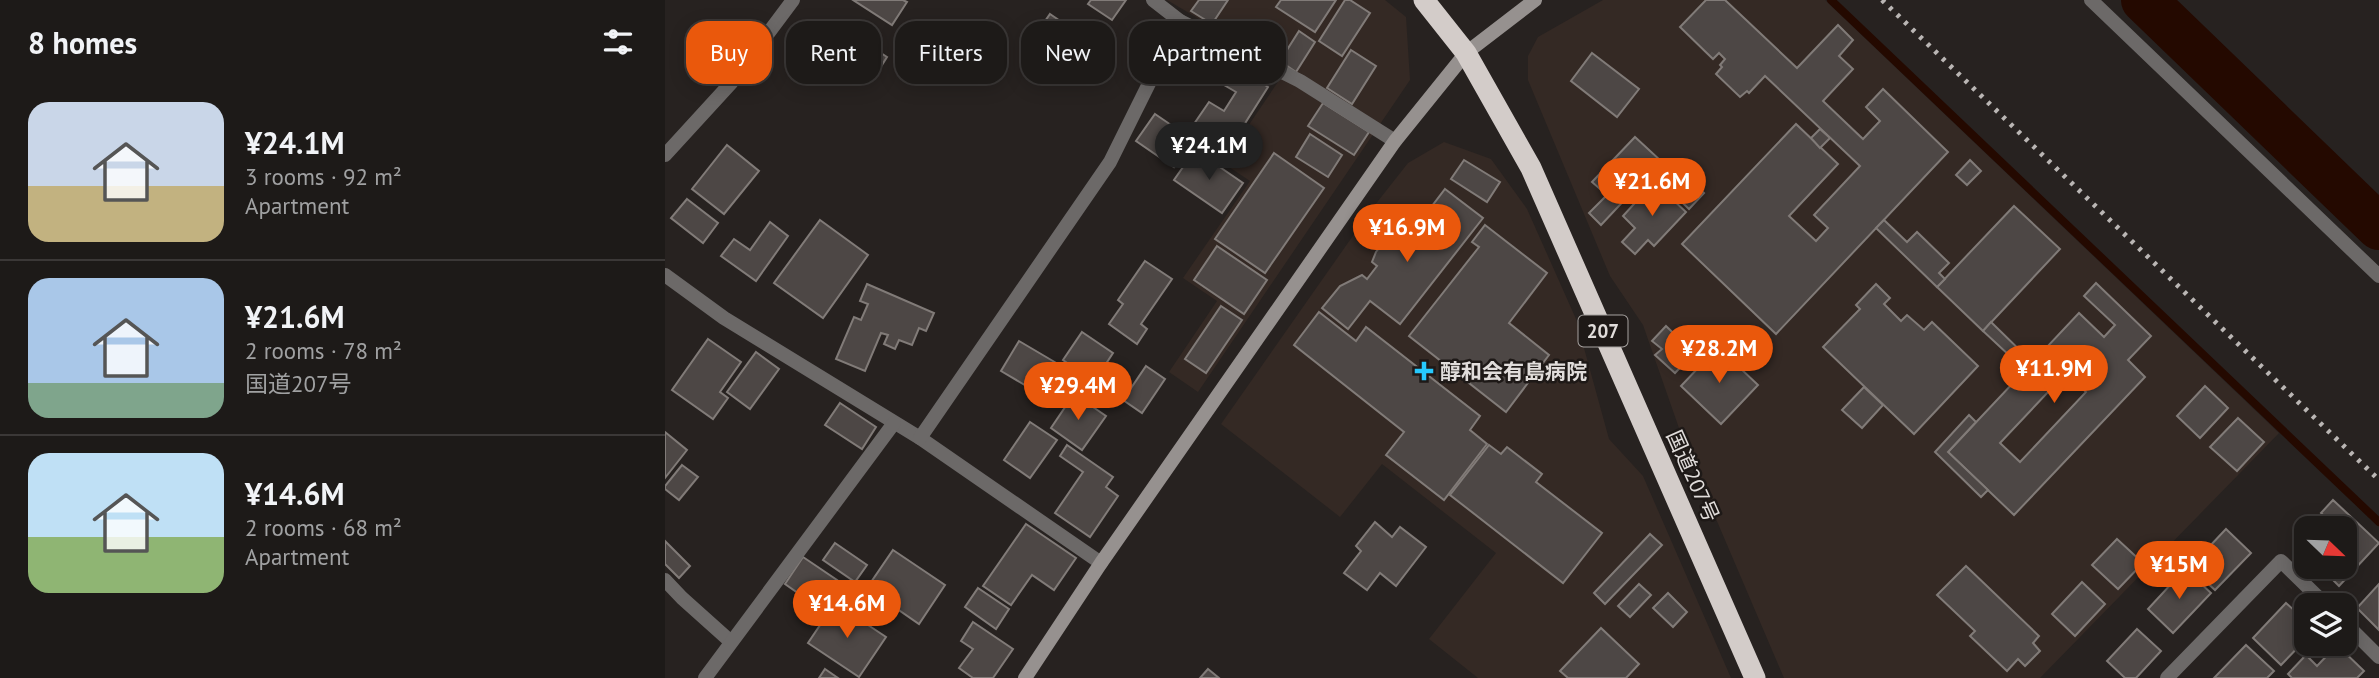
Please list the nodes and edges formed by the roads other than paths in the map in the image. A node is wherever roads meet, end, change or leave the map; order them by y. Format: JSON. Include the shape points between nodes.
{"nodes":[{"id":1,"x":793,"y":0,"type":"edge"},
{"id":2,"x":1153,"y":0,"type":"edge"},
{"id":3,"x":1424,"y":0,"type":"edge"},
{"id":4,"x":1535,"y":0,"type":"edge"},
{"id":5,"x":2091,"y":0,"type":"edge"},
{"id":6,"x":1180,"y":21,"type":"edge"},
{"id":7,"x":1466,"y":53,"type":"junction"},
{"id":8,"x":1286,"y":74,"type":"edge"},
{"id":9,"x":1149,"y":84,"type":"edge"},
{"id":10,"x":1395,"y":141,"type":"junction"},
{"id":11,"x":665,"y":155,"type":"edge"},
{"id":12,"x":665,"y":275,"type":"edge"},
{"id":13,"x":2379,"y":276,"type":"edge"},
{"id":14,"x":894,"y":423,"type":"junction"},
{"id":15,"x":920,"y":438,"type":"junction"},
{"id":16,"x":1101,"y":563,"type":"junction"},
{"id":17,"x":665,"y":580,"type":"edge"},
{"id":18,"x":2314,"y":593,"type":"edge"},
{"id":19,"x":2357,"y":636,"type":"edge"},
{"id":20,"x":730,"y":641,"type":"junction"},
{"id":21,"x":2379,"y":657,"type":"edge"},
{"id":22,"x":2171,"y":676,"type":"edge"},
{"id":23,"x":705,"y":678,"type":"edge"},
{"id":24,"x":1025,"y":678,"type":"edge"},
{"id":25,"x":1755,"y":678,"type":"edge"}],
"edges":[{"from":1,"to":11,"type":"street","via":[[731,83]]},
{"from":2,"to":6,"type":"street"},
{"from":3,"to":7,"type":"highway","name":"国道207号","number":"207"},
{"from":4,"to":7,"type":"street"},
{"from":5,"to":13,"type":"street"},
{"from":7,"to":10,"type":"street"},
{"from":7,"to":25,"type":"highway","name":"国道207号","number":"207","via":[[1531,168]]},
{"from":8,"to":10,"type":"street"},
{"from":9,"to":15,"type":"street","via":[[1110,162]]},
{"from":10,"to":16,"type":"street"},
{"from":12,"to":14,"type":"street","via":[[725,318]]},
{"from":14,"to":15,"type":"street"},
{"from":14,"to":20,"type":"street"},
{"from":15,"to":16,"type":"street"},
{"from":16,"to":24,"type":"street"},
{"from":17,"to":20,"type":"street"},
{"from":18,"to":22,"type":"street","via":[[2281,561]]},
{"from":19,"to":21,"type":"street"},
{"from":20,"to":23,"type":"street"}]}
